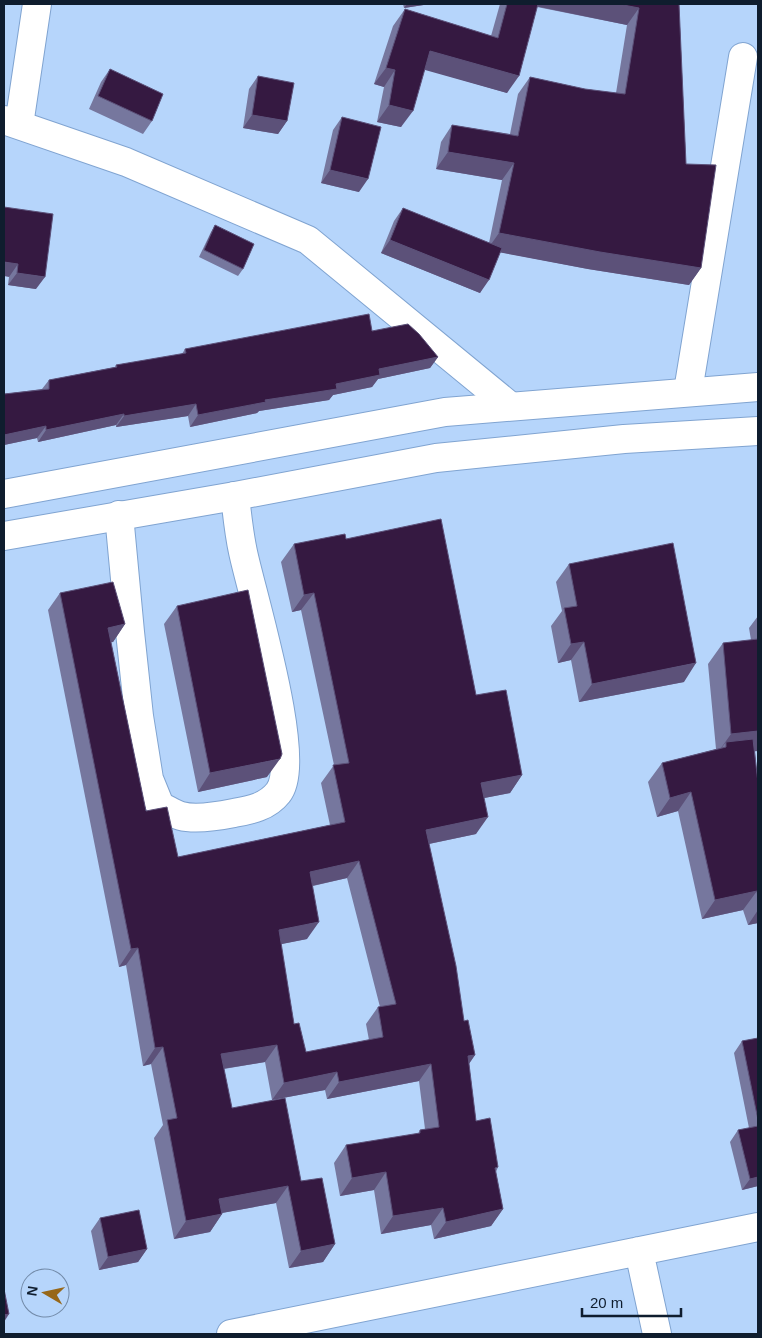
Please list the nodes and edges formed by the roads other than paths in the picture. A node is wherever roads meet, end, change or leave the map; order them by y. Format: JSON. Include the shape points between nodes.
{"nodes":[{"id":1,"x":37,"y":4,"type":"edge"},
{"id":2,"x":743,"y":57,"type":"dead end"},
{"id":3,"x":12,"y":122,"type":"edge"},
{"id":4,"x":758,"y":387,"type":"edge"},
{"id":5,"x":688,"y":391,"type":"junction"},
{"id":6,"x":510,"y":406,"type":"junction"},
{"id":7,"x":758,"y":431,"type":"edge"},
{"id":8,"x":4,"y":494,"type":"edge"},
{"id":9,"x":234,"y":496,"type":"junction"},
{"id":10,"x":119,"y":516,"type":"junction"},
{"id":11,"x":4,"y":536,"type":"edge"},
{"id":12,"x":758,"y":1227,"type":"edge"},
{"id":13,"x":639,"y":1251,"type":"junction"},
{"id":14,"x":231,"y":1334,"type":"edge"},
{"id":15,"x":657,"y":1334,"type":"edge"}],
"edges":[{"from":1,"to":3,"type":"street"},
{"from":2,"to":5,"type":"street"},
{"from":3,"to":6,"type":"street","via":[[126,162],[308,240]]},
{"from":4,"to":5,"type":"street"},
{"from":5,"to":6,"type":"street"},
{"from":6,"to":8,"type":"street","via":[[445,412]]},
{"from":7,"to":9,"type":"street","via":[[624,439],[436,458]]},
{"from":9,"to":10,"type":"street"},
{"from":9,"to":10,"type":"street","via":[[243,552],[274,682],[284,739],[285,775],[278,793],[260,808],[214,817],[182,816],[160,806],[149,780]]},
{"from":10,"to":11,"type":"street"},
{"from":12,"to":13,"type":"street"},
{"from":13,"to":14,"type":"street"},
{"from":13,"to":15,"type":"street"}]}
